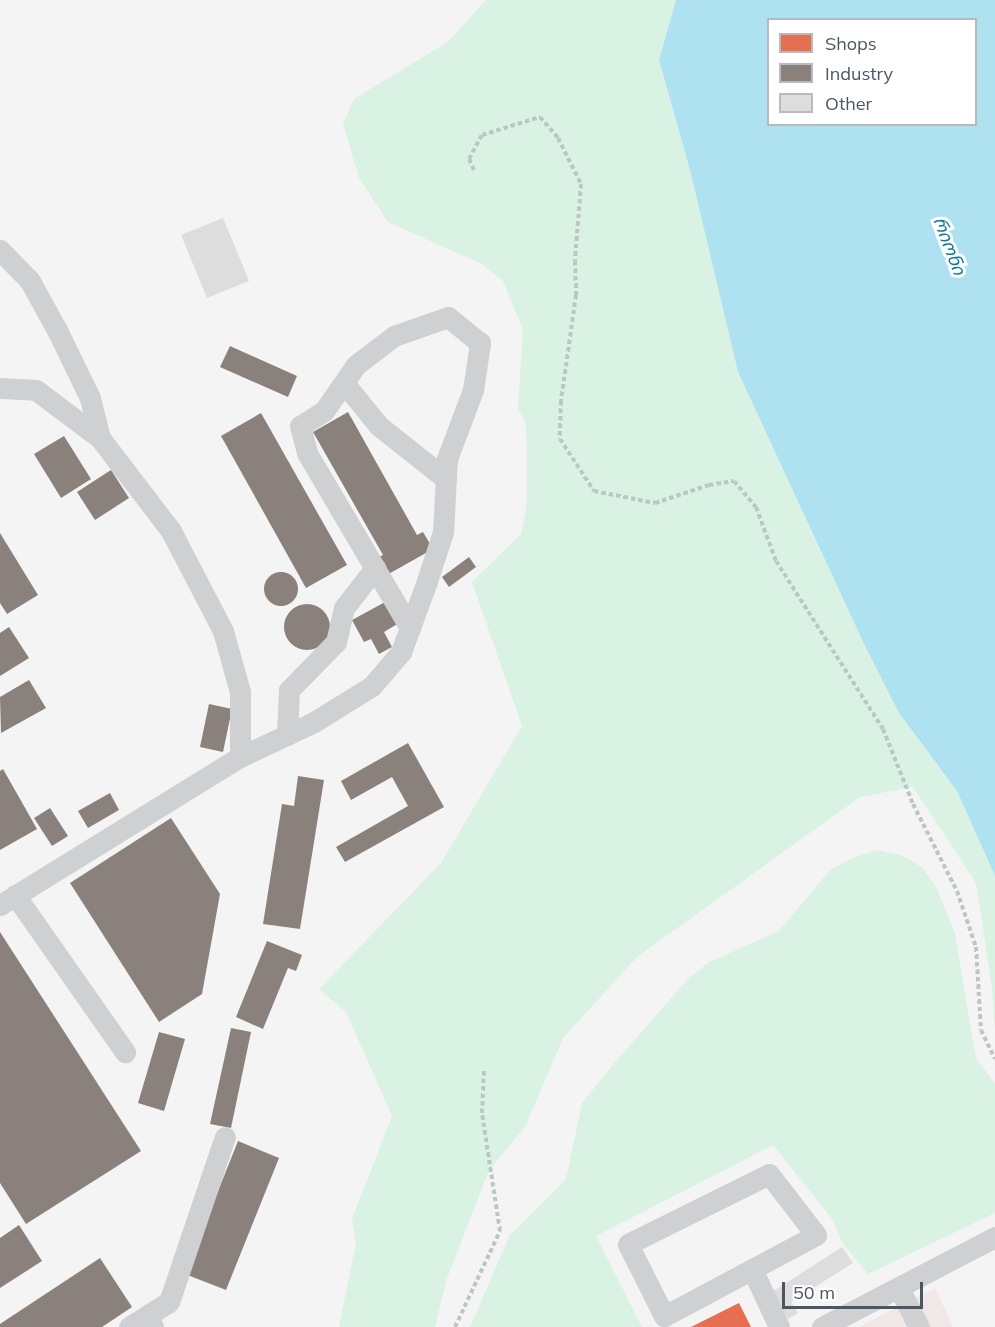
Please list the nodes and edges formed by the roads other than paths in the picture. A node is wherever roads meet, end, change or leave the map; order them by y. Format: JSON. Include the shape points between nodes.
{"nodes":[{"id":1,"x":0,"y":250,"type":"edge"},
{"id":2,"x":344,"y":383,"type":"junction"},
{"id":3,"x":0,"y":388,"type":"edge"},
{"id":4,"x":100,"y":438,"type":"junction"},
{"id":5,"x":446,"y":479,"type":"junction"},
{"id":6,"x":375,"y":568,"type":"junction"},
{"id":7,"x":410,"y":628,"type":"junction"},
{"id":8,"x":287,"y":735,"type":"junction"},
{"id":9,"x":240,"y":757,"type":"junction"},
{"id":10,"x":8,"y":900,"type":"edge"},
{"id":11,"x":125,"y":1052,"type":"dead end"},
{"id":12,"x":225,"y":1137,"type":"dead end"},
{"id":13,"x":995,"y":1237,"type":"edge"},
{"id":14,"x":752,"y":1269,"type":"junction"},
{"id":15,"x":899,"y":1288,"type":"junction"},
{"id":16,"x":150,"y":1321,"type":"edge"},
{"id":17,"x":129,"y":1327,"type":"edge"},
{"id":18,"x":779,"y":1327,"type":"edge"},
{"id":19,"x":822,"y":1327,"type":"edge"},
{"id":20,"x":919,"y":1327,"type":"edge"}],
"edges":[{"from":1,"to":4,"type":"street","via":[[30,281],[58,332],[90,398]]},
{"from":2,"to":5,"type":"street","via":[[379,426]]},
{"from":2,"to":5,"type":"street","via":[[356,365],[394,336],[448,317],[480,343],[473,390],[447,459]]},
{"from":2,"to":6,"type":"street","via":[[324,411],[300,426],[307,453]]},
{"from":3,"to":4,"type":"street","via":[[36,390]]},
{"from":4,"to":9,"type":"street","via":[[171,531],[223,631],[240,692]]},
{"from":5,"to":7,"type":"street","via":[[443,532]]},
{"from":6,"to":7,"type":"street"},
{"from":6,"to":8,"type":"street","via":[[344,608],[336,642],[289,690]]},
{"from":7,"to":8,"type":"street","via":[[401,652],[372,686]]},
{"from":8,"to":9,"type":"street"},
{"from":9,"to":10,"type":"street"},
{"from":10,"to":11,"type":"street"},
{"from":12,"to":16,"type":"street","via":[[169,1302]]},
{"from":13,"to":15,"type":"street"},
{"from":14,"to":14,"type":"street","via":[[664,1316],[628,1244],[769,1174],[816,1235]]},
{"from":14,"to":18,"type":"street"},
{"from":15,"to":19,"type":"street"},
{"from":15,"to":20,"type":"street"},
{"from":16,"to":17,"type":"street"}]}
